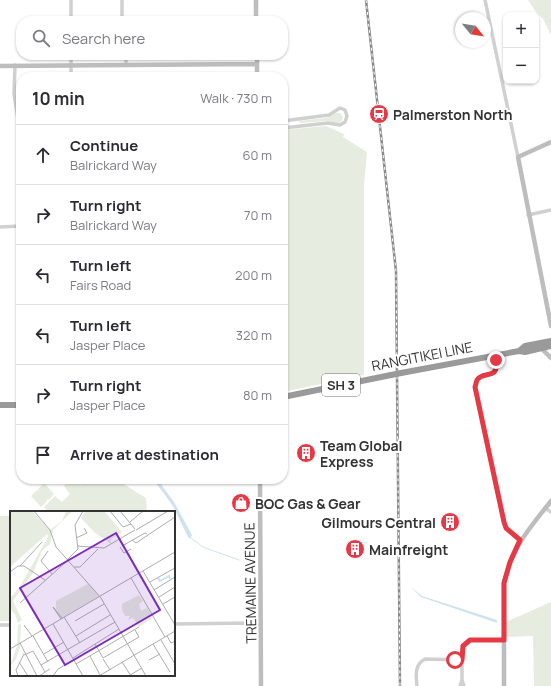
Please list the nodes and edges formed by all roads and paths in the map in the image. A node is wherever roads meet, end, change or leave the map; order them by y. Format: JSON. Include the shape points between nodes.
{"nodes":[{"id":1,"x":71,"y":0,"type":"edge"},
{"id":2,"x":122,"y":0,"type":"edge"},
{"id":3,"x":256,"y":0,"type":"edge"},
{"id":4,"x":485,"y":0,"type":"edge"},
{"id":5,"x":71,"y":16,"type":"edge"},
{"id":6,"x":122,"y":16,"type":"edge"},
{"id":7,"x":256,"y":16,"type":"edge"},
{"id":8,"x":71,"y":60,"type":"edge"},
{"id":9,"x":126,"y":60,"type":"edge"},
{"id":10,"x":257,"y":60,"type":"edge"},
{"id":11,"x":257,"y":64,"type":"junction"},
{"id":12,"x":15,"y":65,"type":"junction"},
{"id":13,"x":71,"y":65,"type":"junction"},
{"id":14,"x":126,"y":65,"type":"junction"},
{"id":15,"x":0,"y":66,"type":"edge"},
{"id":16,"x":71,"y":72,"type":"edge"},
{"id":17,"x":257,"y":72,"type":"edge"},
{"id":18,"x":16,"y":107,"type":"edge"},
{"id":19,"x":288,"y":120,"type":"edge"},
{"id":20,"x":288,"y":127,"type":"edge"},
{"id":21,"x":551,"y":142,"type":"edge"},
{"id":22,"x":518,"y":157,"type":"junction"},
{"id":23,"x":551,"y":210,"type":"edge"},
{"id":24,"x":528,"y":216,"type":"junction"},
{"id":25,"x":16,"y":226,"type":"edge"},
{"id":26,"x":0,"y":227,"type":"edge"},
{"id":27,"x":551,"y":326,"type":"edge"},
{"id":28,"x":551,"y":340,"type":"edge"},
{"id":29,"x":551,"y":346,"type":"edge"},
{"id":30,"x":542,"y":349,"type":"junction"},
{"id":31,"x":520,"y":351,"type":"junction"},
{"id":32,"x":495,"y":355,"type":"junction"},
{"id":33,"x":551,"y":358,"type":"edge"},
{"id":34,"x":288,"y":396,"type":"edge"},
{"id":35,"x":0,"y":405,"type":"edge"},
{"id":36,"x":16,"y":405,"type":"edge"},
{"id":37,"x":260,"y":484,"type":"edge"},
{"id":38,"x":551,"y":501,"type":"edge"},
{"id":39,"x":546,"y":508,"type":"junction"},
{"id":40,"x":551,"y":512,"type":"edge"},
{"id":41,"x":520,"y":540,"type":"junction"},
{"id":42,"x":175,"y":624,"type":"edge"},
{"id":43,"x":260,"y":626,"type":"junction"},
{"id":44,"x":504,"y":640,"type":"junction"},
{"id":45,"x":462,"y":660,"type":"junction"},
{"id":46,"x":462,"y":680,"type":"junction"},
{"id":47,"x":261,"y":686,"type":"edge"},
{"id":48,"x":417,"y":686,"type":"edge"},
{"id":49,"x":460,"y":686,"type":"edge"},
{"id":50,"x":464,"y":686,"type":"edge"},
{"id":51,"x":504,"y":686,"type":"edge"}],
"edges":[{"from":1,"to":5,"type":"street"},
{"from":2,"to":6,"type":"street"},
{"from":3,"to":7,"type":"street"},
{"from":4,"to":22,"type":"street"},
{"from":8,"to":13,"type":"street"},
{"from":9,"to":14,"type":"street"},
{"from":10,"to":11,"type":"street"},
{"from":11,"to":14,"type":"street"},
{"from":11,"to":17,"type":"street"},
{"from":12,"to":13,"type":"street"},
{"from":12,"to":15,"type":"street"},
{"from":12,"to":18,"type":"street"},
{"from":13,"to":14,"type":"street"},
{"from":13,"to":16,"type":"street"},
{"from":19,"to":20,"type":"street","via":[[329,115],[340,108],[347,116],[345,122],[340,125],[328,123]]},
{"from":21,"to":22,"type":"street"},
{"from":22,"to":24,"type":"street"},
{"from":23,"to":24,"type":"street"},
{"from":24,"to":27,"type":"street"},
{"from":25,"to":26,"type":"street"},
{"from":28,"to":31,"type":"highway","name":"RANGITIKEI LINE","number":"SH 3","via":[[525,346]]},
{"from":29,"to":30,"type":"highway","name":"RANGITIKEI LINE","number":"SH 3"},
{"from":30,"to":31,"type":"highway","name":"RANGITIKEI LINE","number":"SH 3"},
{"from":30,"to":33,"type":"street"},
{"from":31,"to":32,"type":"highway","name":"RANGITIKEI LINE","number":"SH 3"},
{"from":32,"to":34,"type":"highway","name":"RANGITIKEI LINE","number":"SH 3","bridge":true},
{"from":32,"to":41,"type":"street","via":[[496,370],[479,378],[475,387],[504,522],[506,528]]},
{"from":35,"to":36,"type":"highway"},
{"from":37,"to":43,"type":"street","name":"TREMAINE AVENUE"},
{"from":38,"to":39,"type":"street"},
{"from":39,"to":40,"type":"street"},
{"from":39,"to":41,"type":"street"},
{"from":41,"to":44,"type":"street","via":[[504,583]]},
{"from":42,"to":43,"type":"street","via":[[251,623]]},
{"from":43,"to":47,"type":"street","name":"TREMAINE AVENUE"},
{"from":44,"to":45,"type":"street","via":[[470,640],[463,646]]},
{"from":44,"to":51,"type":"street"},
{"from":45,"to":46,"type":"street"},
{"from":45,"to":48,"type":"street","via":[[425,659],[416,670]]},
{"from":46,"to":49,"type":"street"},
{"from":46,"to":50,"type":"street"}]}
